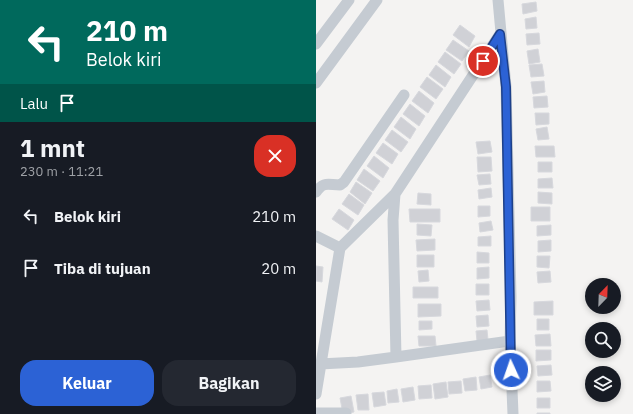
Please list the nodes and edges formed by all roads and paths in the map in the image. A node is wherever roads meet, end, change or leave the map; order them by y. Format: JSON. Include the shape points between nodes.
{"nodes":[{"id":1,"x":349,"y":0,"type":"edge"},
{"id":2,"x":377,"y":0,"type":"edge"},
{"id":3,"x":498,"y":0,"type":"edge"},
{"id":4,"x":500,"y":34,"type":"junction"},
{"id":5,"x":316,"y":44,"type":"edge"},
{"id":6,"x":316,"y":83,"type":"edge"},
{"id":7,"x":404,"y":95,"type":"dead end"},
{"id":8,"x":316,"y":192,"type":"edge"},
{"id":9,"x":395,"y":194,"type":"junction"},
{"id":10,"x":316,"y":236,"type":"edge"},
{"id":11,"x":340,"y":248,"type":"junction"},
{"id":12,"x":510,"y":341,"type":"junction"},
{"id":13,"x":396,"y":357,"type":"junction"},
{"id":14,"x":320,"y":364,"type":"junction"},
{"id":15,"x":316,"y":394,"type":"edge"},
{"id":16,"x":346,"y":412,"type":"dead end"},
{"id":17,"x":316,"y":413,"type":"edge"},
{"id":18,"x":514,"y":414,"type":"edge"}],
"edges":[{"from":1,"to":5,"type":"street"},
{"from":2,"to":6,"type":"street"},
{"from":3,"to":4,"type":"street"},
{"from":4,"to":9,"type":"street"},
{"from":4,"to":12,"type":"street","via":[[506,87]]},
{"from":7,"to":8,"type":"street","via":[[344,182],[340,185],[321,186]]},
{"from":9,"to":11,"type":"street"},
{"from":9,"to":13,"type":"street","via":[[393,220]]},
{"from":10,"to":11,"type":"street"},
{"from":11,"to":14,"type":"street"},
{"from":12,"to":13,"type":"street"},
{"from":12,"to":18,"type":"street"},
{"from":13,"to":14,"type":"street"},
{"from":14,"to":15,"type":"street"},
{"from":16,"to":17,"type":"street"}]}
